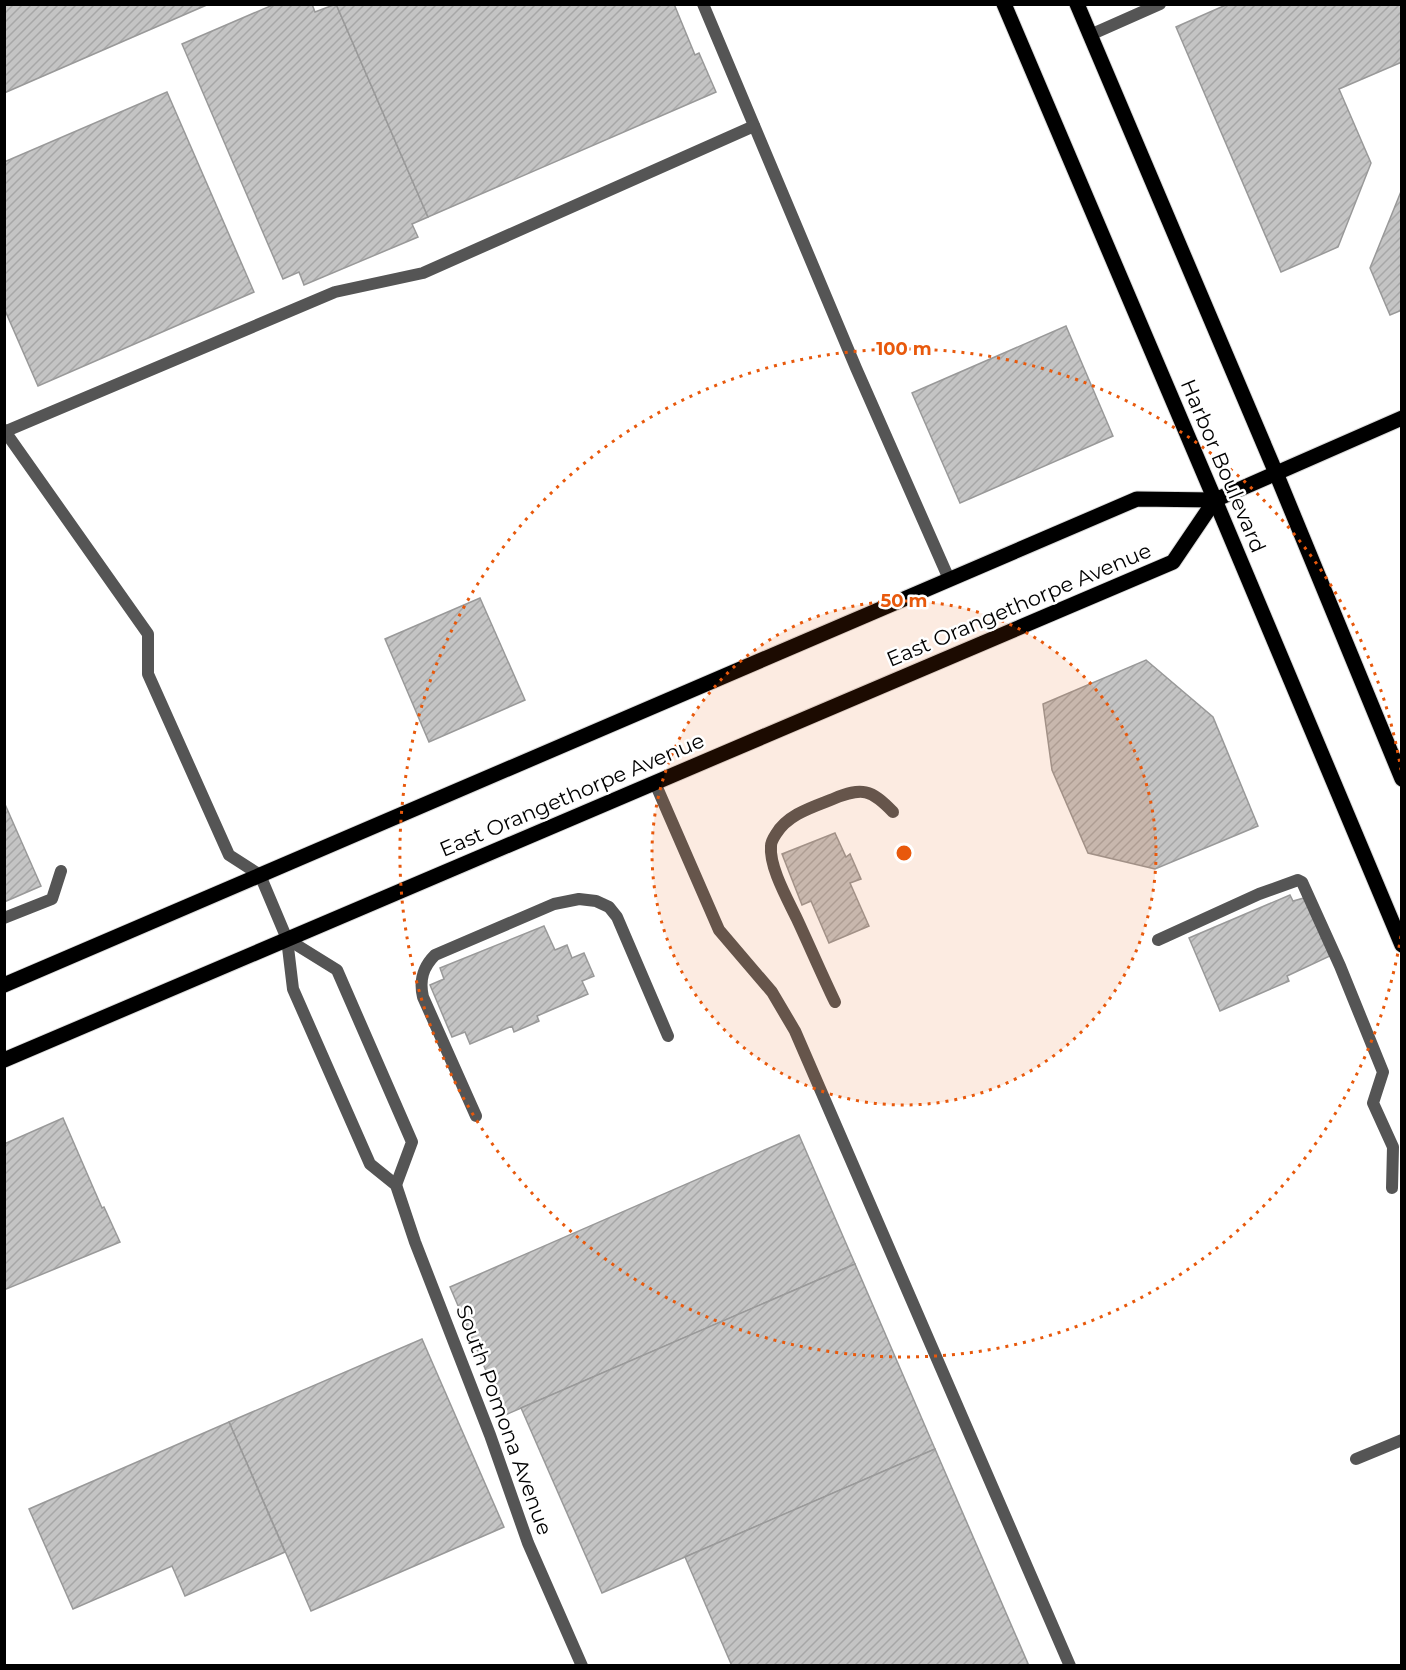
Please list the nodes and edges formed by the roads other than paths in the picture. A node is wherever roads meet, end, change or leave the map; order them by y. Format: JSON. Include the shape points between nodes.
{"nodes":[{"id":1,"x":703,"y":4,"type":"edge"},
{"id":2,"x":1004,"y":4,"type":"edge"},
{"id":3,"x":1077,"y":4,"type":"edge"},
{"id":4,"x":1160,"y":4,"type":"edge"},
{"id":5,"x":1089,"y":35,"type":"junction"},
{"id":6,"x":754,"y":126,"type":"junction"},
{"id":7,"x":1401,"y":418,"type":"edge"},
{"id":8,"x":5,"y":431,"type":"edge"},
{"id":9,"x":1276,"y":473,"type":"junction"},
{"id":10,"x":1215,"y":500,"type":"junction"},
{"id":11,"x":950,"y":579,"type":"junction"},
{"id":12,"x":1401,"y":778,"type":"edge"},
{"id":13,"x":655,"y":783,"type":"junction"},
{"id":14,"x":892,"y":812,"type":"dead end"},
{"id":15,"x":61,"y":871,"type":"dead end"},
{"id":16,"x":260,"y":876,"type":"junction"},
{"id":17,"x":4,"y":918,"type":"edge"},
{"id":18,"x":287,"y":939,"type":"junction"},
{"id":19,"x":1158,"y":940,"type":"dead end"},
{"id":20,"x":1401,"y":945,"type":"edge"},
{"id":21,"x":4,"y":985,"type":"edge"},
{"id":22,"x":835,"y":1002,"type":"dead end"},
{"id":23,"x":668,"y":1036,"type":"dead end"},
{"id":24,"x":4,"y":1060,"type":"edge"},
{"id":25,"x":476,"y":1116,"type":"dead end"},
{"id":26,"x":396,"y":1185,"type":"junction"},
{"id":27,"x":1392,"y":1188,"type":"dead end"},
{"id":28,"x":1401,"y":1440,"type":"edge"},
{"id":29,"x":1356,"y":1459,"type":"dead end"},
{"id":30,"x":582,"y":1665,"type":"edge"},
{"id":31,"x":1070,"y":1665,"type":"edge"}],
"edges":[{"from":1,"to":6,"type":"street"},
{"from":2,"to":10,"type":"main road","name":"Harbor Boulevard"},
{"from":3,"to":5,"type":"main road"},
{"from":4,"to":5,"type":"street"},
{"from":5,"to":9,"type":"main road"},
{"from":6,"to":8,"type":"street","via":[[423,273],[335,292]]},
{"from":6,"to":11,"type":"street"},
{"from":7,"to":9,"type":"main road"},
{"from":8,"to":16,"type":"street","via":[[148,634],[148,674],[229,855]]},
{"from":9,"to":10,"type":"main road"},
{"from":9,"to":12,"type":"main road"},
{"from":10,"to":11,"type":"main road","via":[[1137,499]]},
{"from":10,"to":13,"type":"main road","name":"East Orangethorpe Avenue","via":[[1173,562]]},
{"from":10,"to":20,"type":"main road","name":"Harbor Boulevard"},
{"from":11,"to":16,"type":"main road"},
{"from":13,"to":18,"type":"main road","name":"East Orangethorpe Avenue"},
{"from":13,"to":31,"type":"street","via":[[718,930],[772,992],[795,1031]]},
{"from":14,"to":22,"type":"street","via":[[868,791],[853,791],[786,821],[771,846],[784,890]]},
{"from":15,"to":17,"type":"street","via":[[52,899]]},
{"from":16,"to":18,"type":"street"},
{"from":16,"to":21,"type":"main road"},
{"from":18,"to":24,"type":"main road","name":"East Orangethorpe Avenue"},
{"from":18,"to":26,"type":"street","via":[[293,989],[360,1142],[370,1164]]},
{"from":18,"to":26,"type":"street","via":[[337,970],[412,1142]]},
{"from":19,"to":27,"type":"street","via":[[1259,894],[1298,880],[1302,882],[1383,1072],[1373,1104],[1393,1147]]},
{"from":23,"to":25,"type":"street","via":[[617,917],[609,907],[579,899],[543,908],[435,955],[423,973],[423,997]]},
{"from":26,"to":30,"type":"street","name":"South Pomona Avenue","via":[[528,1543]]},
{"from":28,"to":29,"type":"street"}]}
